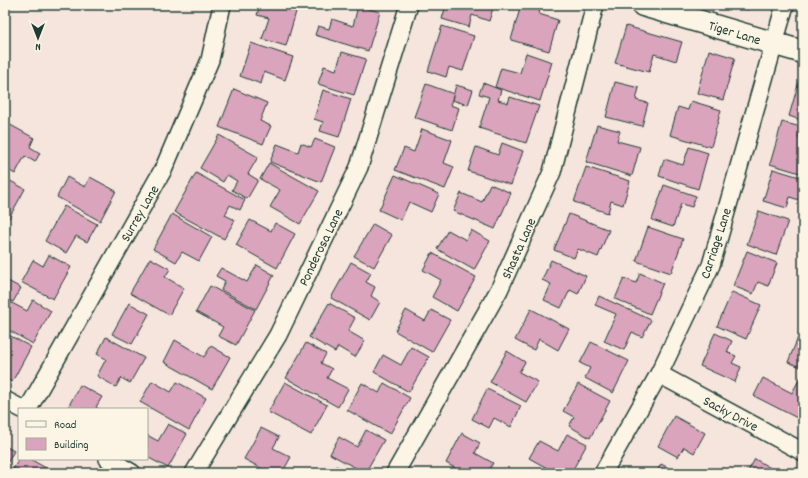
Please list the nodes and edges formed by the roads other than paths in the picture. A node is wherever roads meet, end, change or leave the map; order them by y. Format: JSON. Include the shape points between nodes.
{"nodes":[{"id":1,"x":222,"y":5,"type":"edge"},
{"id":2,"x":409,"y":5,"type":"edge"},
{"id":3,"x":595,"y":5,"type":"edge"},
{"id":4,"x":643,"y":5,"type":"edge"},
{"id":5,"x":785,"y":5,"type":"edge"},
{"id":6,"x":774,"y":44,"type":"junction"},
{"id":7,"x":803,"y":52,"type":"edge"},
{"id":8,"x":659,"y":374,"type":"junction"},
{"id":9,"x":5,"y":400,"type":"edge"},
{"id":10,"x":20,"y":408,"type":"edge"},
{"id":11,"x":29,"y":408,"type":"edge"},
{"id":12,"x":803,"y":452,"type":"edge"},
{"id":13,"x":110,"y":460,"type":"edge"},
{"id":14,"x":132,"y":473,"type":"edge"},
{"id":15,"x":194,"y":473,"type":"edge"},
{"id":16,"x":395,"y":473,"type":"edge"},
{"id":17,"x":603,"y":473,"type":"edge"}],
"edges":[{"from":1,"to":11,"type":"street","name":"Surrey Lane","via":[[210,60],[164,168]]},
{"from":2,"to":15,"type":"street","name":"Ponderosa Lane","via":[[359,166],[278,335]]},
{"from":3,"to":16,"type":"street","name":"Shasta Lane","via":[[552,172],[499,290]]},
{"from":4,"to":6,"type":"street","name":"Tiger Lane"},
{"from":5,"to":6,"type":"street","name":"Carriage Lane"},
{"from":6,"to":7,"type":"street","name":"Tiger Lane"},
{"from":6,"to":8,"type":"street","name":"Carriage Lane","via":[[711,265]]},
{"from":8,"to":12,"type":"street","name":"Sacky Drive"},
{"from":8,"to":17,"type":"street","name":"Carriage Lane"},
{"from":9,"to":10,"type":"street"},
{"from":13,"to":14,"type":"street"}]}
